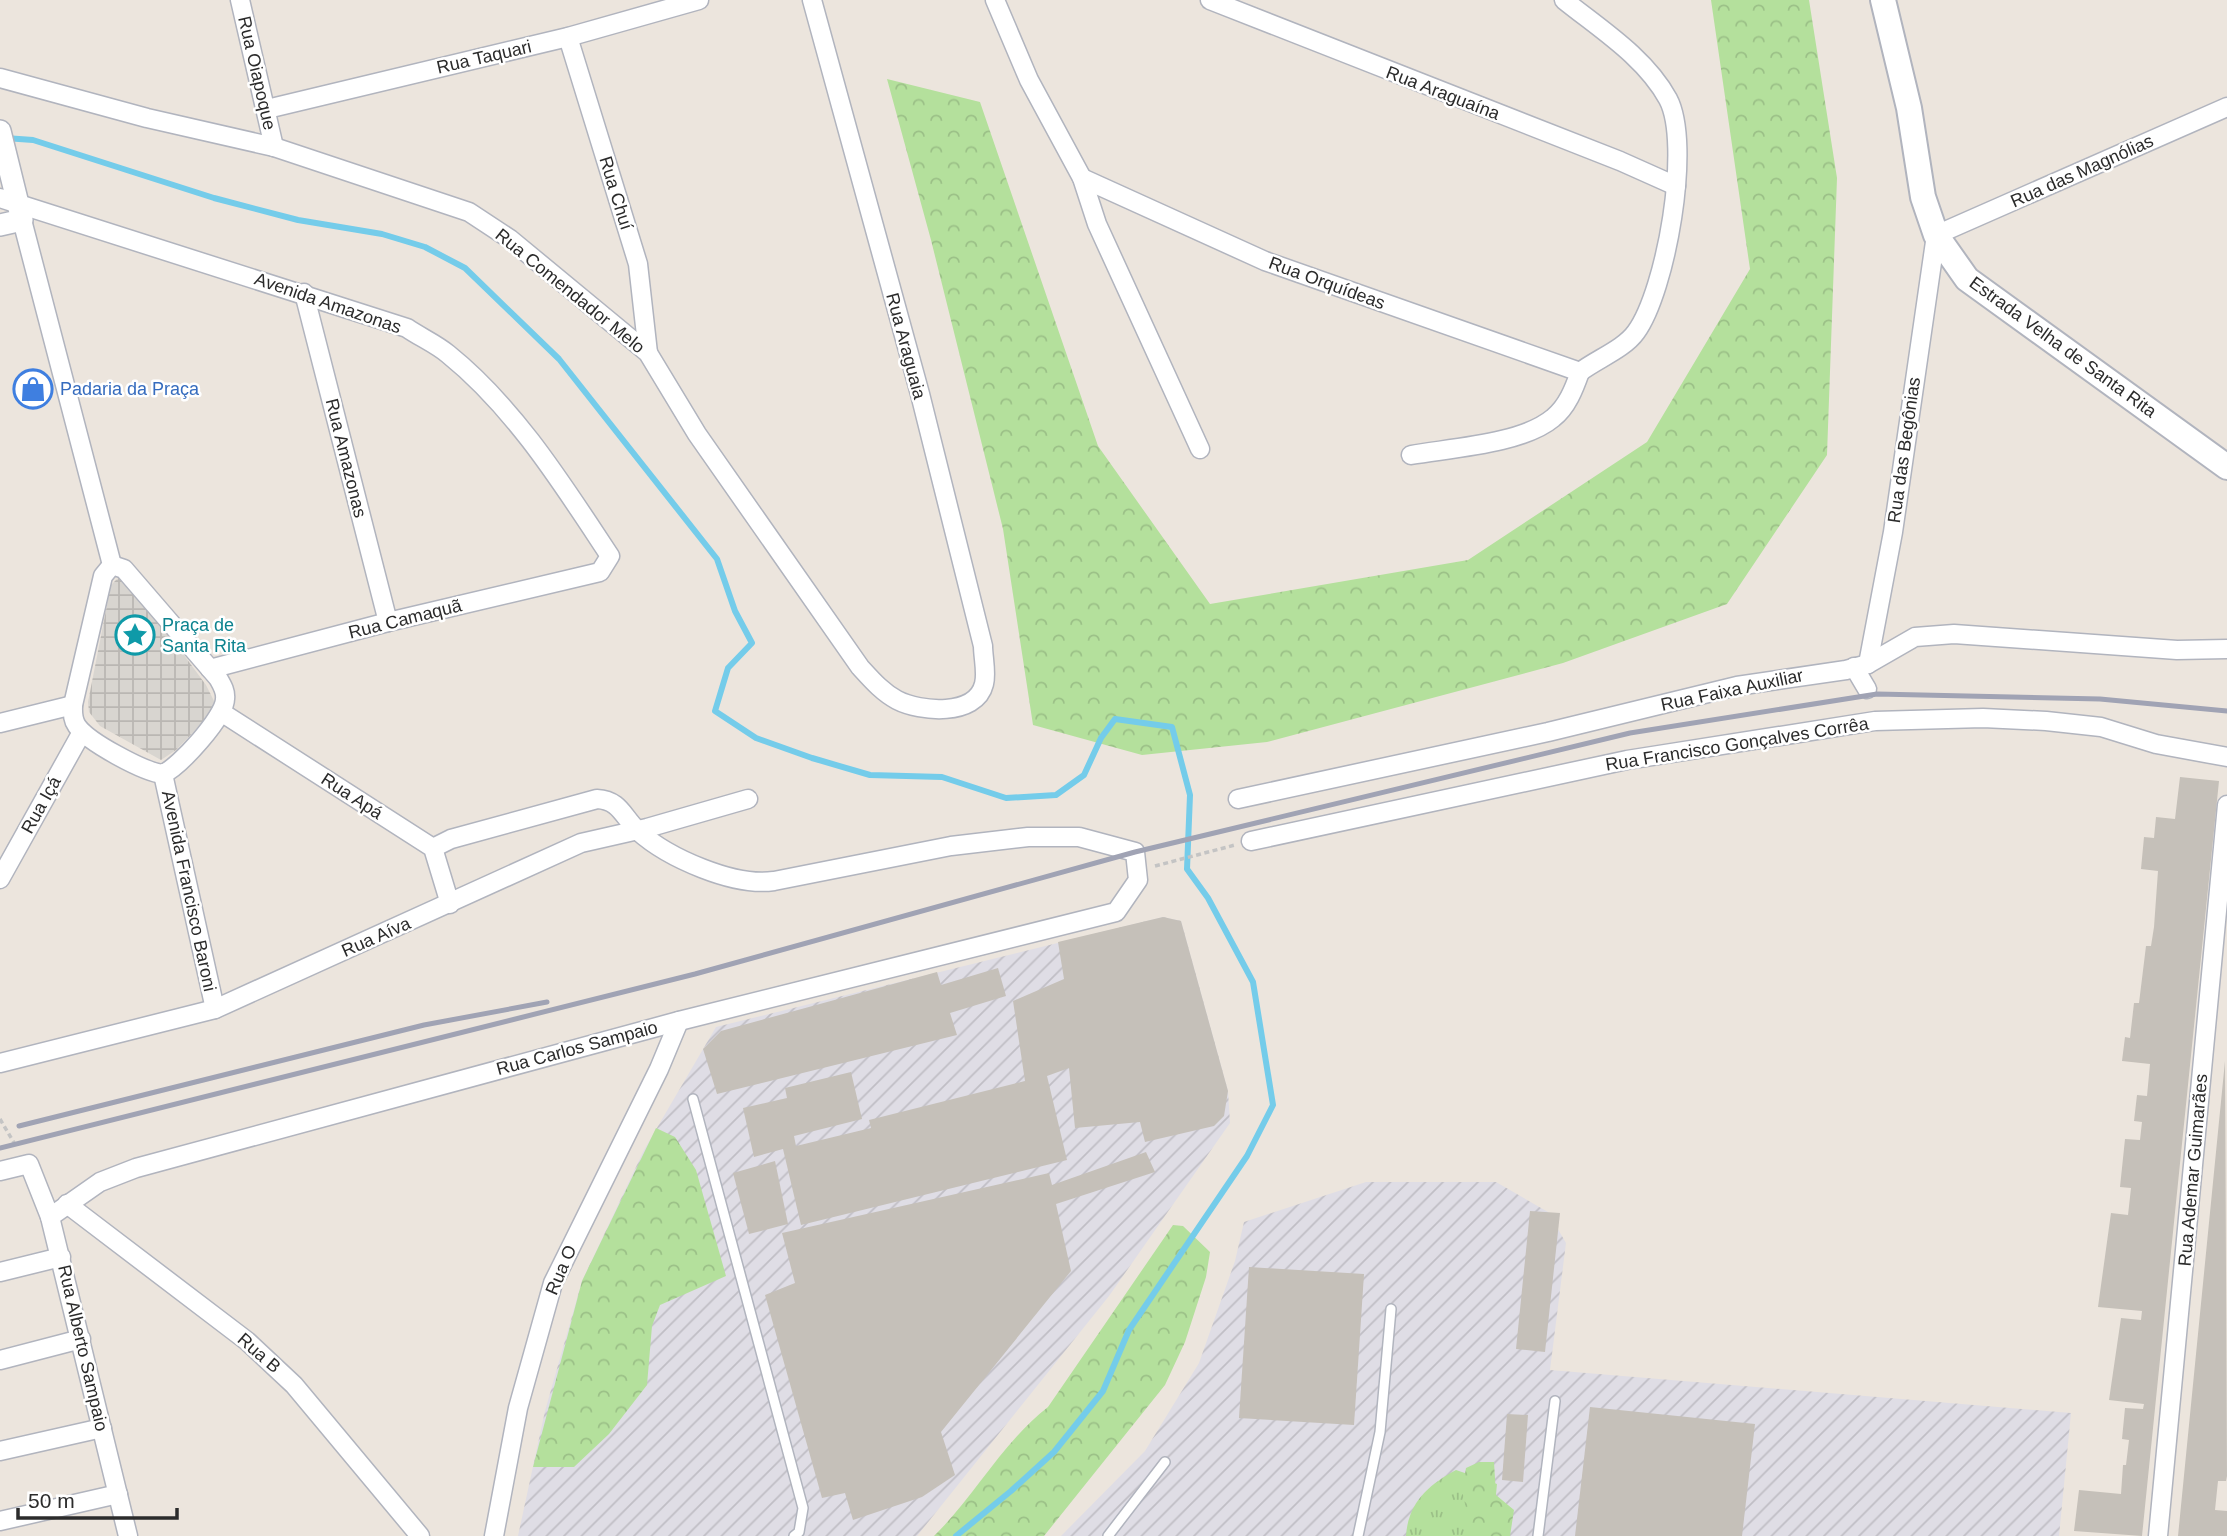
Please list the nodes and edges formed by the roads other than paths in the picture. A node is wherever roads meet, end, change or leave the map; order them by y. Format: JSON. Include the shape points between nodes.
{"nodes":[{"id":1,"x":240,"y":0,"type":"edge"},
{"id":2,"x":699,"y":0,"type":"edge"},
{"id":3,"x":812,"y":0,"type":"edge"},
{"id":4,"x":995,"y":0,"type":"edge"},
{"id":5,"x":1210,"y":0,"type":"edge"},
{"id":6,"x":1564,"y":0,"type":"edge"},
{"id":7,"x":1882,"y":0,"type":"edge"},
{"id":8,"x":568,"y":37,"type":"junction"},
{"id":9,"x":0,"y":78,"type":"edge"},
{"id":10,"x":2227,"y":107,"type":"edge"},
{"id":11,"x":267,"y":109,"type":"junction"},
{"id":12,"x":0,"y":131,"type":"edge"},
{"id":13,"x":274,"y":147,"type":"junction"},
{"id":14,"x":1082,"y":178,"type":"junction"},
{"id":15,"x":1676,"y":186,"type":"junction"},
{"id":16,"x":14,"y":206,"type":"edge"},
{"id":17,"x":0,"y":225,"type":"edge"},
{"id":18,"x":1936,"y":235,"type":"junction"},
{"id":19,"x":304,"y":293,"type":"junction"},
{"id":20,"x":648,"y":353,"type":"junction"},
{"id":21,"x":1580,"y":372,"type":"junction"},
{"id":22,"x":1200,"y":449,"type":"dead end"},
{"id":23,"x":1411,"y":455,"type":"dead end"},
{"id":24,"x":2227,"y":467,"type":"edge"},
{"id":25,"x":112,"y":565,"type":"junction"},
{"id":26,"x":600,"y":572,"type":"joint"},
{"id":27,"x":388,"y":622,"type":"junction"},
{"id":28,"x":2227,"y":649,"type":"edge"},
{"id":29,"x":1861,"y":666,"type":"junction"},
{"id":30,"x":210,"y":669,"type":"junction"},
{"id":31,"x":1867,"y":690,"type":"dead end"},
{"id":32,"x":980,"y":694,"type":"joint"},
{"id":33,"x":73,"y":705,"type":"junction"},
{"id":34,"x":221,"y":712,"type":"junction"},
{"id":35,"x":0,"y":723,"type":"edge"},
{"id":36,"x":82,"y":732,"type":"junction"},
{"id":37,"x":2227,"y":757,"type":"edge"},
{"id":38,"x":163,"y":774,"type":"junction"},
{"id":39,"x":748,"y":799,"type":"dead end"},
{"id":40,"x":1238,"y":799,"type":"dead end"},
{"id":41,"x":2227,"y":805,"type":"edge"},
{"id":42,"x":638,"y":830,"type":"junction"},
{"id":43,"x":1251,"y":841,"type":"road end"},
{"id":44,"x":433,"y":848,"type":"junction"},
{"id":45,"x":0,"y":879,"type":"edge"},
{"id":46,"x":450,"y":904,"type":"junction"},
{"id":47,"x":215,"y":1009,"type":"junction"},
{"id":48,"x":679,"y":1021,"type":"junction"},
{"id":49,"x":0,"y":1063,"type":"edge"},
{"id":50,"x":693,"y":1099,"type":"dead end"},
{"id":51,"x":0,"y":1171,"type":"edge"},
{"id":52,"x":67,"y":1204,"type":"junction"},
{"id":53,"x":50,"y":1217,"type":"junction"},
{"id":54,"x":61,"y":1256,"type":"junction"},
{"id":55,"x":0,"y":1272,"type":"edge"},
{"id":56,"x":1391,"y":1309,"type":"dead end"},
{"id":57,"x":81,"y":1339,"type":"junction"},
{"id":58,"x":0,"y":1360,"type":"edge"},
{"id":59,"x":1555,"y":1401,"type":"dead end"},
{"id":60,"x":102,"y":1428,"type":"junction"},
{"id":61,"x":0,"y":1451,"type":"edge"},
{"id":62,"x":1165,"y":1462,"type":"dead end"},
{"id":63,"x":118,"y":1494,"type":"junction"},
{"id":64,"x":0,"y":1521,"type":"edge"},
{"id":65,"x":128,"y":1536,"type":"edge"},
{"id":66,"x":419,"y":1536,"type":"edge"},
{"id":67,"x":494,"y":1536,"type":"edge"},
{"id":68,"x":794,"y":1536,"type":"edge"},
{"id":69,"x":1108,"y":1536,"type":"edge"},
{"id":70,"x":1358,"y":1536,"type":"edge"},
{"id":71,"x":1538,"y":1536,"type":"edge"},
{"id":72,"x":2158,"y":1536,"type":"edge"}],
"edges":[{"from":1,"to":11,"type":"street","name":"Rua Oiapoque"},
{"from":2,"to":8,"type":"street","name":"Rua Taquari"},
{"from":3,"to":32,"type":"street","name":"Rua Araguaia","via":[[920,394],[983,646],[985,682]]},
{"from":4,"to":14,"type":"street","via":[[1029,80]]},
{"from":5,"to":15,"type":"street","name":"Rua Araguaína"},
{"from":6,"to":15,"type":"street","via":[[1646,68],[1668,98],[1678,128]]},
{"from":7,"to":18,"type":"main road","name":"Estrada Velha de Santa Rita","via":[[1909,108],[1923,197]]},
{"from":8,"to":11,"type":"street","name":"Rua Taquari"},
{"from":8,"to":20,"type":"street","name":"Rua Chuí","via":[[638,264]]},
{"from":9,"to":13,"type":"street","name":"Rua Comendador Melo"},
{"from":10,"to":18,"type":"street","name":"Rua das Magnólias"},
{"from":11,"to":13,"type":"street","name":"Rua Oiapoque"},
{"from":12,"to":16,"type":"street","via":[[13,180]]},
{"from":13,"to":20,"type":"street","name":"Rua Comendador Melo","via":[[469,212],[510,239]]},
{"from":14,"to":21,"type":"street","name":"Rua Orquídeas","via":[[1265,261]]},
{"from":14,"to":22,"type":"street","via":[[1097,224]]},
{"from":15,"to":21,"type":"street","via":[[1662,266],[1637,331]]},
{"from":16,"to":17,"type":"street"},
{"from":16,"to":19,"type":"street","name":"Avenida Amazonas"},
{"from":16,"to":25,"type":"street"},
{"from":18,"to":24,"type":"main road","name":"Estrada Velha de Santa Rita","via":[[1968,279]]},
{"from":18,"to":29,"type":"street","name":"Rua das Begônias","via":[[1893,532]]},
{"from":19,"to":26,"type":"street","name":"Avenida Amazonas","via":[[407,328],[447,353],[485,389],[549,464],[610,556]]},
{"from":19,"to":27,"type":"street","name":"Rua Amazonas"},
{"from":20,"to":32,"type":"street","name":"Rua Comendador Melo","via":[[697,434],[877,686],[898,700],[948,709],[971,703]]},
{"from":21,"to":23,"type":"street","via":[[1564,406],[1543,426]]},
{"from":25,"to":30,"type":"street","via":[[124,569]]},
{"from":25,"to":33,"type":"street","via":[[103,576]]},
{"from":26,"to":27,"type":"street","name":"Rua Camaquã"},
{"from":27,"to":30,"type":"street","name":"Rua Camaquã"},
{"from":28,"to":29,"type":"street","name":"Rua Faixa Auxiliar","via":[[2177,650],[1954,634],[1915,637]]},
{"from":29,"to":31,"type":"street"},
{"from":29,"to":40,"type":"street","name":"Rua Faixa Auxiliar","via":[[1737,686]]},
{"from":30,"to":34,"type":"street","via":[[224,690]]},
{"from":33,"to":35,"type":"street"},
{"from":33,"to":36,"type":"street","via":[[73,719]]},
{"from":34,"to":38,"type":"street","name":"Avenida Francisco Baroni","via":[[181,760]]},
{"from":34,"to":44,"type":"street","name":"Rua Apá"},
{"from":36,"to":38,"type":"street","name":"Avenida Francisco Baroni","via":[[149,771]]},
{"from":36,"to":45,"type":"street","name":"Rua Içá"},
{"from":37,"to":43,"type":"street","name":"Rua Francisco Gonçalves Corrêa","via":[[2156,744],[2101,727],[2046,721],[1875,721],[1628,760]]},
{"from":38,"to":47,"type":"street","name":"Avenida Francisco Baroni"},
{"from":39,"to":42,"type":"street","name":"Rua Aíva"},
{"from":41,"to":72,"type":"street","name":"Rua Ademar Guimarães"},
{"from":42,"to":44,"type":"street","via":[[614,803],[597,799]]},
{"from":42,"to":46,"type":"street","name":"Rua Aíva","via":[[581,843]]},
{"from":42,"to":48,"type":"street","name":"Rua Carlos Sampaio","via":[[713,871],[762,883],[951,846],[1028,837],[1079,837],[1135,852],[1138,880],[1116,912]]},
{"from":44,"to":46,"type":"street"},
{"from":46,"to":47,"type":"street","name":"Rua Aíva"},
{"from":47,"to":49,"type":"street","name":"Rua Aíva"},
{"from":48,"to":52,"type":"street","name":"Rua Carlos Sampaio","via":[[136,1168],[100,1182]]},
{"from":48,"to":67,"type":"street","name":"Rua O","via":[[553,1283],[518,1408]]},
{"from":50,"to":68,"type":"lane","via":[[803,1508],[799,1532]]},
{"from":51,"to":53,"type":"street","name":"Rua Alberto Sampaio","via":[[29,1164]]},
{"from":52,"to":53,"type":"street","name":"Rua Carlos Sampaio"},
{"from":52,"to":66,"type":"street","name":"Rua B","via":[[247,1341],[294,1385]]},
{"from":53,"to":54,"type":"street","name":"Rua Alberto Sampaio"},
{"from":54,"to":55,"type":"street"},
{"from":54,"to":57,"type":"street","name":"Rua Alberto Sampaio"},
{"from":56,"to":70,"type":"lane","via":[[1380,1432]]},
{"from":57,"to":58,"type":"street"},
{"from":57,"to":60,"type":"street","name":"Rua Alberto Sampaio"},
{"from":59,"to":71,"type":"lane"},
{"from":60,"to":61,"type":"street"},
{"from":60,"to":63,"type":"street","name":"Rua Alberto Sampaio"},
{"from":62,"to":69,"type":"lane"},
{"from":63,"to":64,"type":"street"},
{"from":63,"to":65,"type":"street","name":"Rua Alberto Sampaio"}]}
